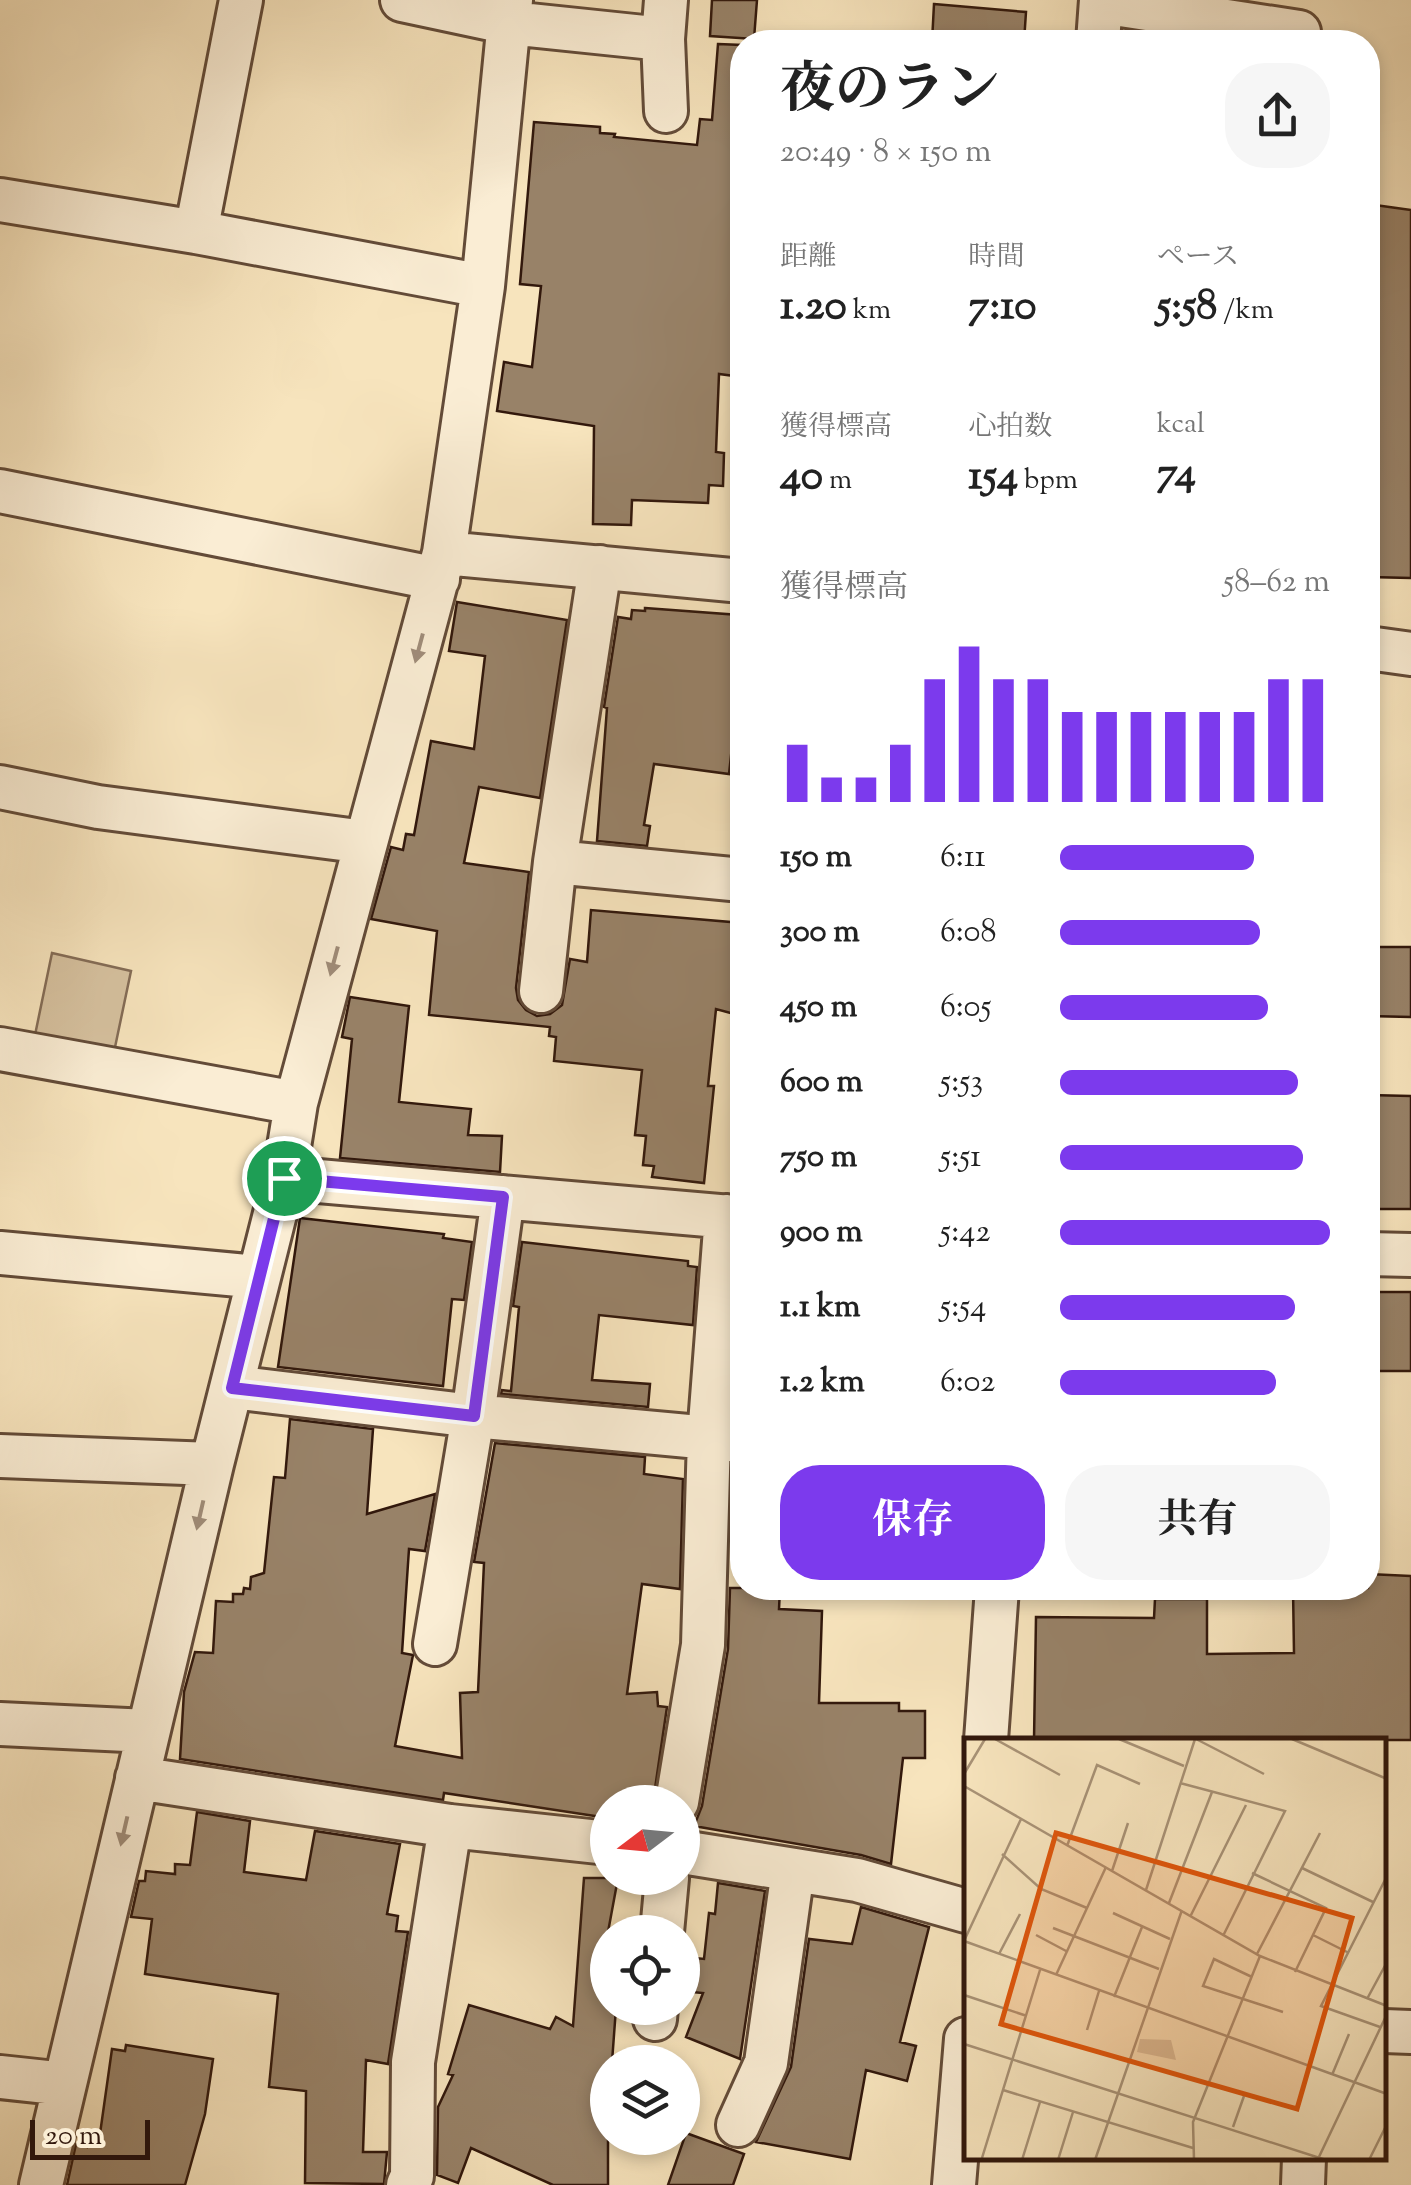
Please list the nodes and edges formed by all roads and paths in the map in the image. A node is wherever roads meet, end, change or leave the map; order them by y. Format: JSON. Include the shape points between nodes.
{"nodes":[{"id":1,"x":241,"y":0,"type":"edge"},
{"id":2,"x":402,"y":0,"type":"edge"},
{"id":3,"x":510,"y":12,"type":"edge"},
{"id":4,"x":1100,"y":15,"type":"edge"},
{"id":5,"x":664,"y":19,"type":"edge"},
{"id":6,"x":1275,"y":30,"type":"edge"},
{"id":7,"x":666,"y":111,"type":"dead end"},
{"id":8,"x":0,"y":200,"type":"edge"},
{"id":9,"x":196,"y":232,"type":"junction"},
{"id":10,"x":483,"y":286,"type":"junction"},
{"id":11,"x":0,"y":491,"type":"edge"},
{"id":12,"x":441,"y":566,"type":"junction"},
{"id":13,"x":600,"y":568,"type":"junction"},
{"id":14,"x":730,"y":580,"type":"edge"},
{"id":15,"x":1380,"y":650,"type":"edge"},
{"id":16,"x":1411,"y":654,"type":"edge"},
{"id":17,"x":0,"y":788,"type":"edge"},
{"id":18,"x":365,"y":842,"type":"junction"},
{"id":19,"x":555,"y":862,"type":"junction"},
{"id":20,"x":730,"y":879,"type":"edge"},
{"id":21,"x":541,"y":991,"type":"dead end"},
{"id":22,"x":0,"y":1049,"type":"edge"},
{"id":23,"x":296,"y":1103,"type":"junction"},
{"id":24,"x":284,"y":1178,"type":"junction"},
{"id":25,"x":503,"y":1197,"type":"junction"},
{"id":26,"x":730,"y":1217,"type":"edge"},
{"id":27,"x":0,"y":1253,"type":"edge"},
{"id":28,"x":1380,"y":1254,"type":"edge"},
{"id":29,"x":1411,"y":1255,"type":"edge"},
{"id":30,"x":259,"y":1277,"type":"junction"},
{"id":31,"x":730,"y":1328,"type":"edge"},
{"id":32,"x":232,"y":1388,"type":"junction"},
{"id":33,"x":474,"y":1416,"type":"junction"},
{"id":34,"x":726,"y":1439,"type":"edge"},
{"id":35,"x":0,"y":1456,"type":"edge"},
{"id":36,"x":212,"y":1464,"type":"junction"},
{"id":37,"x":996,"y":1600,"type":"edge"},
{"id":38,"x":435,"y":1644,"type":"dead end"},
{"id":39,"x":0,"y":1724,"type":"edge"},
{"id":40,"x":148,"y":1731,"type":"junction"},
{"id":41,"x":986,"y":1738,"type":"edge"},
{"id":42,"x":137,"y":1778,"type":"junction"},
{"id":43,"x":680,"y":1785,"type":"edge"},
{"id":44,"x":450,"y":1826,"type":"junction"},
{"id":45,"x":590,"y":1841,"type":"edge"},
{"id":46,"x":700,"y":1855,"type":"edge"},
{"id":47,"x":793,"y":1870,"type":"junction"},
{"id":48,"x":964,"y":1910,"type":"edge"},
{"id":49,"x":1386,"y":2031,"type":"edge"},
{"id":50,"x":1411,"y":2032,"type":"edge"},
{"id":51,"x":964,"y":2063,"type":"edge"},
{"id":52,"x":0,"y":2077,"type":"edge"},
{"id":53,"x":65,"y":2084,"type":"junction"},
{"id":54,"x":738,"y":2126,"type":"dead end"},
{"id":55,"x":1304,"y":2160,"type":"edge"},
{"id":56,"x":41,"y":2185,"type":"edge"},
{"id":57,"x":408,"y":2185,"type":"edge"},
{"id":58,"x":954,"y":2185,"type":"edge"},
{"id":59,"x":1302,"y":2185,"type":"edge"}],
"edges":[{"from":1,"to":9,"type":"street"},
{"from":2,"to":3,"type":"street"},
{"from":3,"to":5,"type":"street"},
{"from":3,"to":10,"type":"street"},
{"from":4,"to":6,"type":"street"},
{"from":5,"to":7,"type":"street"},
{"from":8,"to":9,"type":"street"},
{"from":9,"to":10,"type":"street"},
{"from":10,"to":12,"type":"street"},
{"from":11,"to":12,"type":"street"},
{"from":12,"to":13,"type":"street"},
{"from":12,"to":18,"type":"street","one_way":true},
{"from":13,"to":14,"type":"street"},
{"from":13,"to":19,"type":"street"},
{"from":15,"to":16,"type":"street"},
{"from":17,"to":18,"type":"street"},
{"from":18,"to":23,"type":"street","one_way":true},
{"from":19,"to":20,"type":"street"},
{"from":19,"to":21,"type":"street"},
{"from":22,"to":23,"type":"street"},
{"from":23,"to":24,"type":"street"},
{"from":24,"to":25,"type":"street"},
{"from":24,"to":30,"type":"street"},
{"from":25,"to":26,"type":"street"},
{"from":25,"to":33,"type":"street"},
{"from":27,"to":30,"type":"street"},
{"from":28,"to":29,"type":"street"},
{"from":30,"to":32,"type":"street"},
{"from":31,"to":34,"type":"street"},
{"from":32,"to":33,"type":"street"},
{"from":32,"to":36,"type":"street"},
{"from":33,"to":34,"type":"street"},
{"from":33,"to":38,"type":"street"},
{"from":34,"to":43,"type":"street"},
{"from":35,"to":36,"type":"street"},
{"from":36,"to":40,"type":"street","one_way":true},
{"from":37,"to":41,"type":"street"},
{"from":39,"to":40,"type":"street"},
{"from":40,"to":42,"type":"street"},
{"from":42,"to":44,"type":"street"},
{"from":42,"to":53,"type":"street","one_way":true},
{"from":44,"to":45,"type":"street"},
{"from":44,"to":57,"type":"street","via":[[413,2062]]},
{"from":46,"to":47,"type":"street"},
{"from":47,"to":48,"type":"street"},
{"from":47,"to":54,"type":"street","via":[[766,2064]]},
{"from":49,"to":50,"type":"street"},
{"from":51,"to":58,"type":"street"},
{"from":52,"to":53,"type":"street"},
{"from":53,"to":56,"type":"street"},
{"from":55,"to":59,"type":"street"}]}
